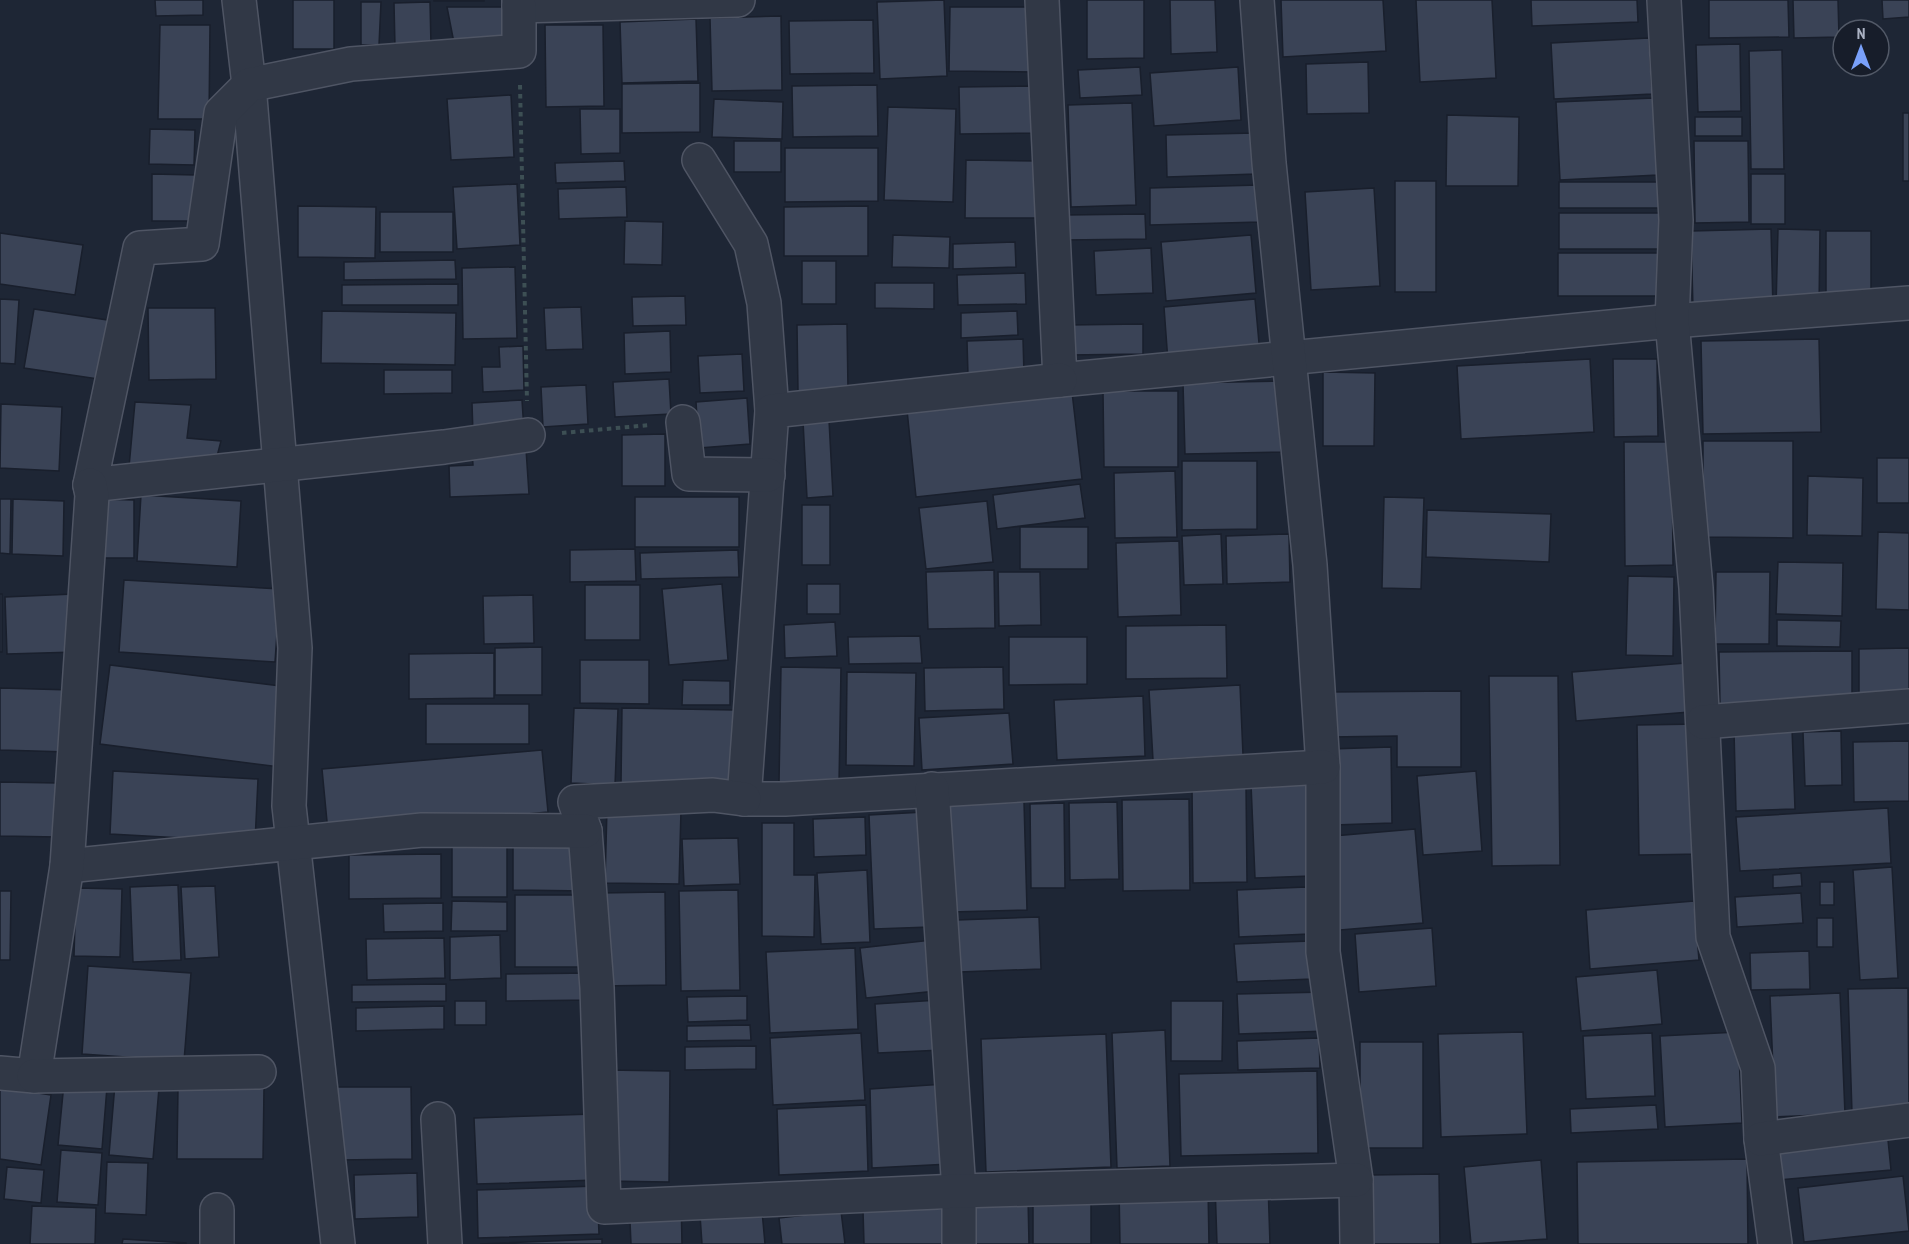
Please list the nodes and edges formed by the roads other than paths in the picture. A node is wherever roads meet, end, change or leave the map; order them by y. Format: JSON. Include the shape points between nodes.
{"nodes":[{"id":1,"x":239,"y":0,"type":"edge"},
{"id":2,"x":738,"y":0,"type":"edge"},
{"id":3,"x":1042,"y":0,"type":"edge"},
{"id":4,"x":1257,"y":0,"type":"edge"},
{"id":5,"x":1664,"y":0,"type":"edge"},
{"id":6,"x":519,"y":3,"type":"edge"},
{"id":7,"x":249,"y":85,"type":"junction"},
{"id":8,"x":699,"y":160,"type":"dead end"},
{"id":9,"x":1909,"y":303,"type":"edge"},
{"id":10,"x":1672,"y":321,"type":"junction"},
{"id":11,"x":1288,"y":359,"type":"junction"},
{"id":12,"x":1060,"y":380,"type":"junction"},
{"id":13,"x":772,"y":411,"type":"junction"},
{"id":14,"x":683,"y":422,"type":"road end"},
{"id":15,"x":528,"y":435,"type":"road end"},
{"id":16,"x":282,"y":465,"type":"junction"},
{"id":17,"x":768,"y":475,"type":"junction"},
{"id":18,"x":90,"y":485,"type":"junction"},
{"id":19,"x":1909,"y":706,"type":"edge"},
{"id":20,"x":1703,"y":722,"type":"junction"},
{"id":21,"x":1323,"y":767,"type":"junction"},
{"id":22,"x":932,"y":789,"type":"junction"},
{"id":23,"x":744,"y":799,"type":"junction"},
{"id":24,"x":585,"y":831,"type":"junction"},
{"id":25,"x":294,"y":843,"type":"junction"},
{"id":26,"x":67,"y":866,"type":"junction"},
{"id":27,"x":259,"y":1072,"type":"dead end"},
{"id":28,"x":0,"y":1073,"type":"edge"},
{"id":29,"x":34,"y":1076,"type":"junction"},
{"id":30,"x":438,"y":1119,"type":"dead end"},
{"id":31,"x":1909,"y":1120,"type":"edge"},
{"id":32,"x":1761,"y":1139,"type":"junction"},
{"id":33,"x":1356,"y":1180,"type":"junction"},
{"id":34,"x":959,"y":1191,"type":"junction"},
{"id":35,"x":217,"y":1210,"type":"dead end"},
{"id":36,"x":217,"y":1244,"type":"edge"},
{"id":37,"x":338,"y":1244,"type":"edge"},
{"id":38,"x":445,"y":1244,"type":"edge"},
{"id":39,"x":959,"y":1244,"type":"edge"},
{"id":40,"x":1357,"y":1244,"type":"edge"},
{"id":41,"x":1775,"y":1244,"type":"edge"}],
"edges":[{"from":1,"to":7,"type":"street"},
{"from":2,"to":6,"type":"street"},
{"from":3,"to":12,"type":"street"},
{"from":4,"to":11,"type":"street"},
{"from":5,"to":10,"type":"street","via":[[1676,220]]},
{"from":6,"to":7,"type":"street","via":[[519,51],[351,64]]},
{"from":7,"to":16,"type":"street"},
{"from":7,"to":18,"type":"street","via":[[221,113],[202,244],[140,248]]},
{"from":8,"to":13,"type":"street","via":[[751,244],[764,303]]},
{"from":9,"to":10,"type":"street"},
{"from":10,"to":11,"type":"street"},
{"from":10,"to":20,"type":"street","via":[[1696,588]]},
{"from":11,"to":12,"type":"street"},
{"from":11,"to":21,"type":"street","via":[[1310,565]]},
{"from":12,"to":13,"type":"street"},
{"from":13,"to":17,"type":"street"},
{"from":14,"to":17,"type":"street","via":[[689,474]]},
{"from":15,"to":16,"type":"street"},
{"from":16,"to":18,"type":"street"},
{"from":16,"to":25,"type":"street","via":[[296,648],[289,806]]},
{"from":17,"to":23,"type":"street"},
{"from":18,"to":26,"type":"street"},
{"from":19,"to":20,"type":"street"},
{"from":20,"to":32,"type":"street","via":[[1713,937],[1758,1068]]},
{"from":21,"to":22,"type":"street"},
{"from":21,"to":33,"type":"street","via":[[1323,951]]},
{"from":22,"to":23,"type":"street"},
{"from":22,"to":34,"type":"street"},
{"from":23,"to":24,"type":"street","via":[[713,795],[575,802]]},
{"from":24,"to":25,"type":"street","via":[[422,830]]},
{"from":24,"to":34,"type":"street","via":[[597,988],[604,1207]]},
{"from":25,"to":26,"type":"street"},
{"from":25,"to":37,"type":"street"},
{"from":26,"to":29,"type":"street"},
{"from":27,"to":29,"type":"street"},
{"from":28,"to":29,"type":"street"},
{"from":30,"to":38,"type":"street"},
{"from":31,"to":32,"type":"street"},
{"from":32,"to":41,"type":"street"},
{"from":33,"to":34,"type":"street"},
{"from":33,"to":40,"type":"street"},
{"from":34,"to":39,"type":"street"},
{"from":35,"to":36,"type":"street"}]}
